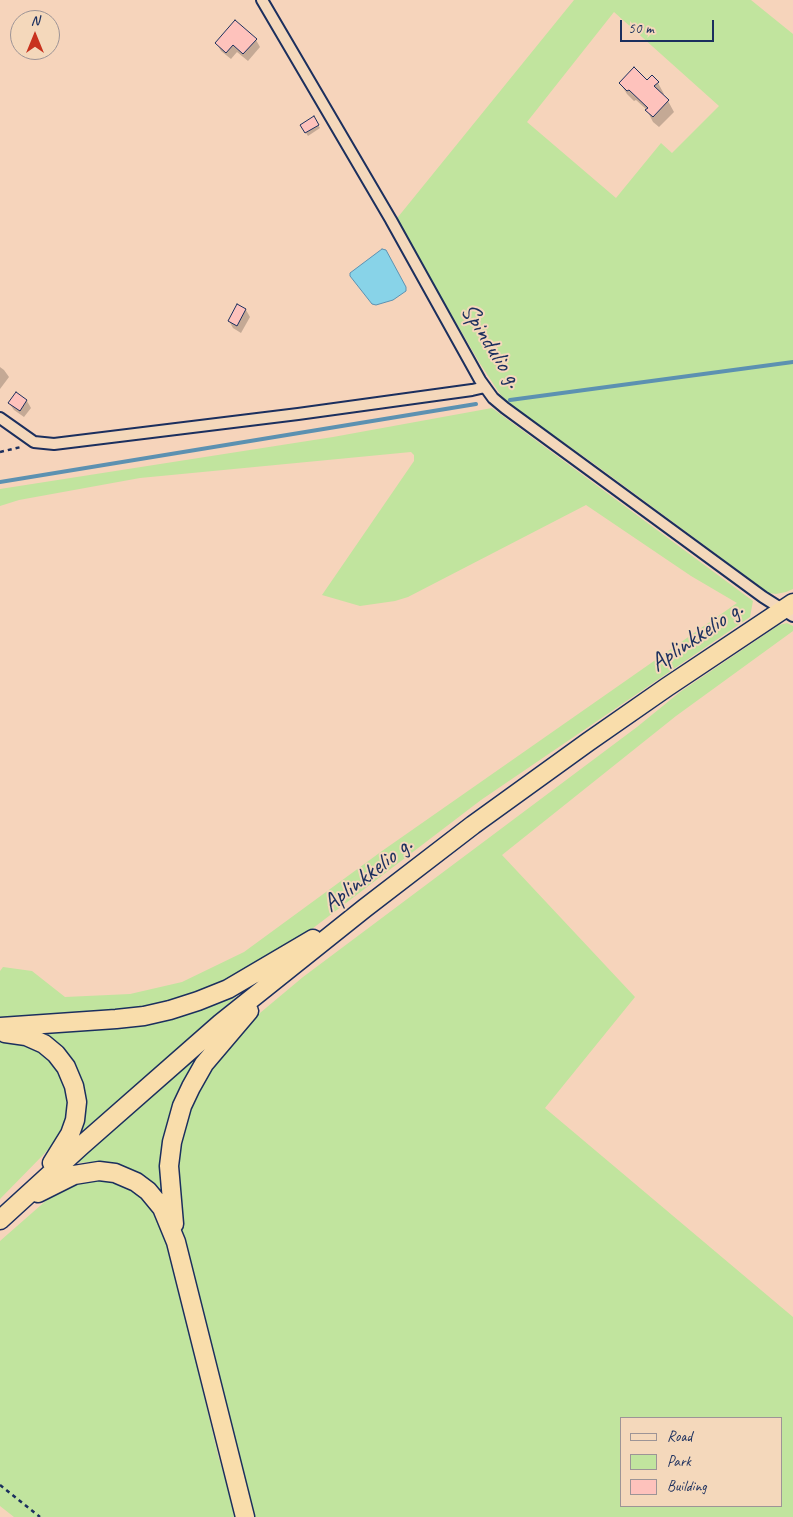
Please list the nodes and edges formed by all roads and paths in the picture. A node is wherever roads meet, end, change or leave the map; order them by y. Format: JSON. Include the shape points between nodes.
{"nodes":[{"id":1,"x":262,"y":0,"type":"edge"},
{"id":2,"x":485,"y":387,"type":"junction"},
{"id":3,"x":0,"y":418,"type":"edge"},
{"id":4,"x":11,"y":426,"type":"junction"},
{"id":5,"x":0,"y":431,"type":"edge"},
{"id":6,"x":34,"y":442,"type":"junction"},
{"id":7,"x":0,"y":452,"type":"edge"},
{"id":8,"x":790,"y":610,"type":"edge"},
{"id":9,"x":365,"y":908,"type":"junction"},
{"id":10,"x":276,"y":980,"type":"junction"},
{"id":11,"x":0,"y":1027,"type":"edge"},
{"id":12,"x":0,"y":1033,"type":"edge"},
{"id":13,"x":35,"y":1187,"type":"junction"},
{"id":14,"x":18,"y":1204,"type":"junction"},
{"id":15,"x":0,"y":1220,"type":"edge"},
{"id":16,"x":176,"y":1242,"type":"junction"},
{"id":17,"x":0,"y":1485,"type":"edge"},
{"id":18,"x":243,"y":1514,"type":"edge"},
{"id":19,"x":40,"y":1517,"type":"edge"}],
"edges":[{"from":1,"to":2,"type":"street","name":"Spindulio g."},
{"from":2,"to":6,"type":"street","via":[[82,441]]},
{"from":2,"to":8,"type":"street","name":"Spindulio g.","via":[[505,408],[763,597]]},
{"from":3,"to":4,"type":"street"},
{"from":4,"to":5,"type":"street"},
{"from":4,"to":6,"type":"street"},
{"from":6,"to":7,"type":"path"},
{"from":8,"to":9,"type":"highway","name":"Aplinkkelio g.","via":[[667,687],[580,748]]},
{"from":9,"to":10,"type":"highway","name":"Aplinkkelio g."},
{"from":9,"to":11,"type":"highway","via":[[228,989],[198,1001],[153,1014],[116,1019]]},
{"from":10,"to":13,"type":"highway","name":"Aplinkkelio g.","via":[[221,1023]]},
{"from":10,"to":16,"type":"highway","via":[[204,1064],[182,1106],[172,1142],[170,1166]]},
{"from":12,"to":13,"type":"highway","via":[[26,1036],[44,1044],[56,1054],[74,1086],[77,1102],[70,1134]]},
{"from":13,"to":14,"type":"highway","name":"Aplinkkelio g."},
{"from":14,"to":15,"type":"highway","name":"Aplinkkelio g."},
{"from":14,"to":16,"type":"highway","via":[[74,1175],[99,1171],[115,1173],[148,1191],[162,1208]]},
{"from":16,"to":18,"type":"highway"},
{"from":17,"to":19,"type":"path"}]}
